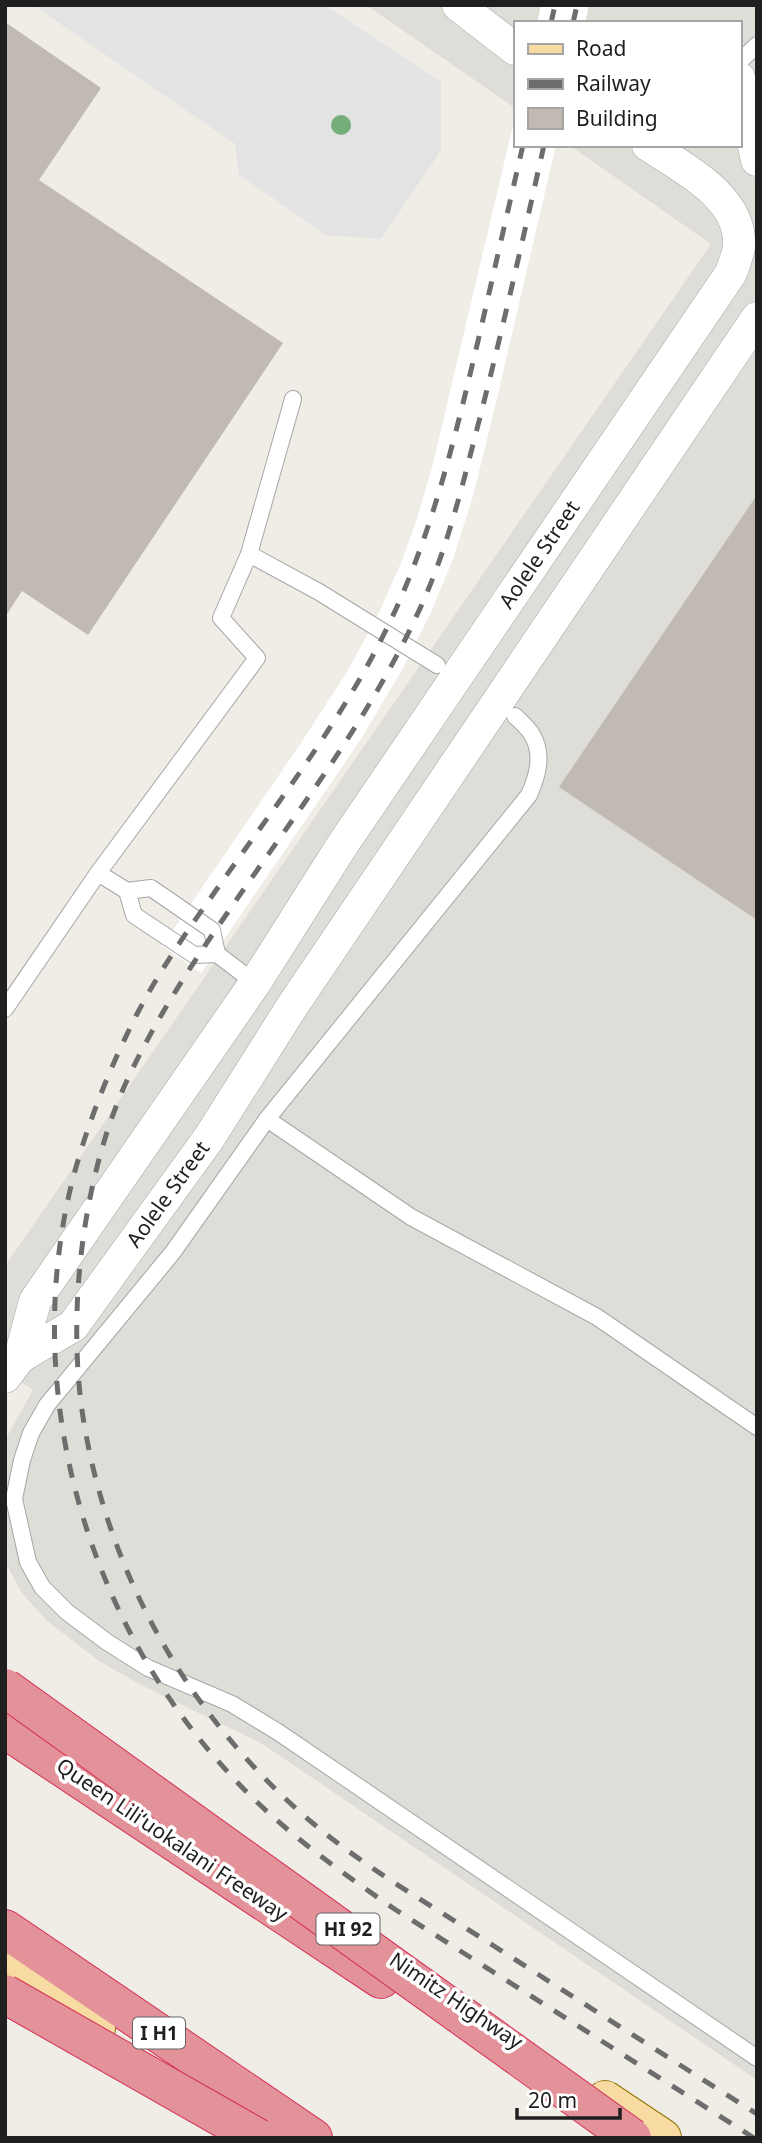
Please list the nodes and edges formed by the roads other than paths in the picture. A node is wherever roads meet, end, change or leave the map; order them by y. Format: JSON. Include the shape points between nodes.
{"nodes":[{"id":1,"x":458,"y":5,"type":"edge"},
{"id":2,"x":510,"y":43,"type":"edge"},
{"id":3,"x":757,"y":45,"type":"edge"},
{"id":4,"x":741,"y":60,"type":"edge"},
{"id":5,"x":741,"y":87,"type":"edge"},
{"id":6,"x":651,"y":147,"type":"edge"},
{"id":7,"x":757,"y":160,"type":"edge"},
{"id":8,"x":757,"y":318,"type":"edge"},
{"id":9,"x":675,"y":353,"type":"junction"},
{"id":10,"x":293,"y":399,"type":"dead end"},
{"id":11,"x":701,"y":401,"type":"junction"},
{"id":12,"x":249,"y":554,"type":"junction"},
{"id":13,"x":437,"y":665,"type":"dead end"},
{"id":14,"x":515,"y":716,"type":"dead end"},
{"id":15,"x":98,"y":873,"type":"junction"},
{"id":16,"x":127,"y":891,"type":"junction"},
{"id":17,"x":217,"y":954,"type":"junction"},
{"id":18,"x":255,"y":983,"type":"junction"},
{"id":19,"x":291,"y":1008,"type":"junction"},
{"id":20,"x":5,"y":1009,"type":"edge"},
{"id":21,"x":267,"y":1119,"type":"junction"},
{"id":22,"x":12,"y":1367,"type":"edge"},
{"id":23,"x":757,"y":1427,"type":"edge"},
{"id":24,"x":5,"y":1673,"type":"edge"},
{"id":25,"x":5,"y":1689,"type":"edge"},
{"id":26,"x":15,"y":1717,"type":"edge"},
{"id":27,"x":5,"y":1929,"type":"edge"},
{"id":28,"x":5,"y":1967,"type":"edge"},
{"id":29,"x":5,"y":1994,"type":"edge"},
{"id":30,"x":757,"y":2057,"type":"edge"},
{"id":31,"x":258,"y":2138,"type":"edge"},
{"id":32,"x":313,"y":2138,"type":"edge"},
{"id":33,"x":618,"y":2138,"type":"edge"},
{"id":34,"x":632,"y":2138,"type":"edge"},
{"id":35,"x":662,"y":2138,"type":"edge"}],
"edges":[{"from":1,"to":2,"type":"street"},
{"from":3,"to":4,"type":"lane"},
{"from":5,"to":7,"type":"street"},
{"from":6,"to":9,"type":"street","name":"Aolele Street","via":[[723,198],[737,221],[739,247],[731,273]]},
{"from":8,"to":11,"type":"street","name":"Aolele Street"},
{"from":9,"to":11,"type":"street"},
{"from":9,"to":18,"type":"street","name":"Aolele Street","via":[[343,844]]},
{"from":10,"to":12,"type":"lane"},
{"from":11,"to":19,"type":"street","name":"Aolele Street"},
{"from":12,"to":13,"type":"lane"},
{"from":12,"to":15,"type":"lane","via":[[221,618],[257,658]]},
{"from":14,"to":21,"type":"lane","via":[[531,733],[538,751],[538,775],[529,795]]},
{"from":15,"to":16,"type":"lane"},
{"from":15,"to":20,"type":"lane"},
{"from":16,"to":17,"type":"lane","via":[[134,915],[194,955]]},
{"from":16,"to":17,"type":"lane","via":[[151,888],[212,930]]},
{"from":17,"to":18,"type":"lane"},
{"from":18,"to":19,"type":"street"},
{"from":18,"to":22,"type":"street","name":"Aolele Street","via":[[36,1301]]},
{"from":19,"to":22,"type":"street","name":"Aolele Street","via":[[209,1138],[73,1326]]},
{"from":21,"to":23,"type":"lane","via":[[411,1217],[597,1317]]},
{"from":21,"to":30,"type":"lane","via":[[173,1252],[47,1405],[31,1433],[14,1499],[29,1562],[42,1587],[107,1642],[148,1668],[232,1704],[278,1732]]},
{"from":24,"to":26,"type":"main road"},
{"from":25,"to":34,"type":"highway","bridge":true},
{"from":26,"to":33,"type":"highway","name":"Queen Liliʻuokalani Freeway"},
{"from":26,"to":35,"type":"main road","name":"Nimitz Highway","number":"HI 92"},
{"from":27,"to":32,"type":"highway","number":"I H1"},
{"from":28,"to":31,"type":"main road"},
{"from":29,"to":31,"type":"highway","bridge":true}]}
